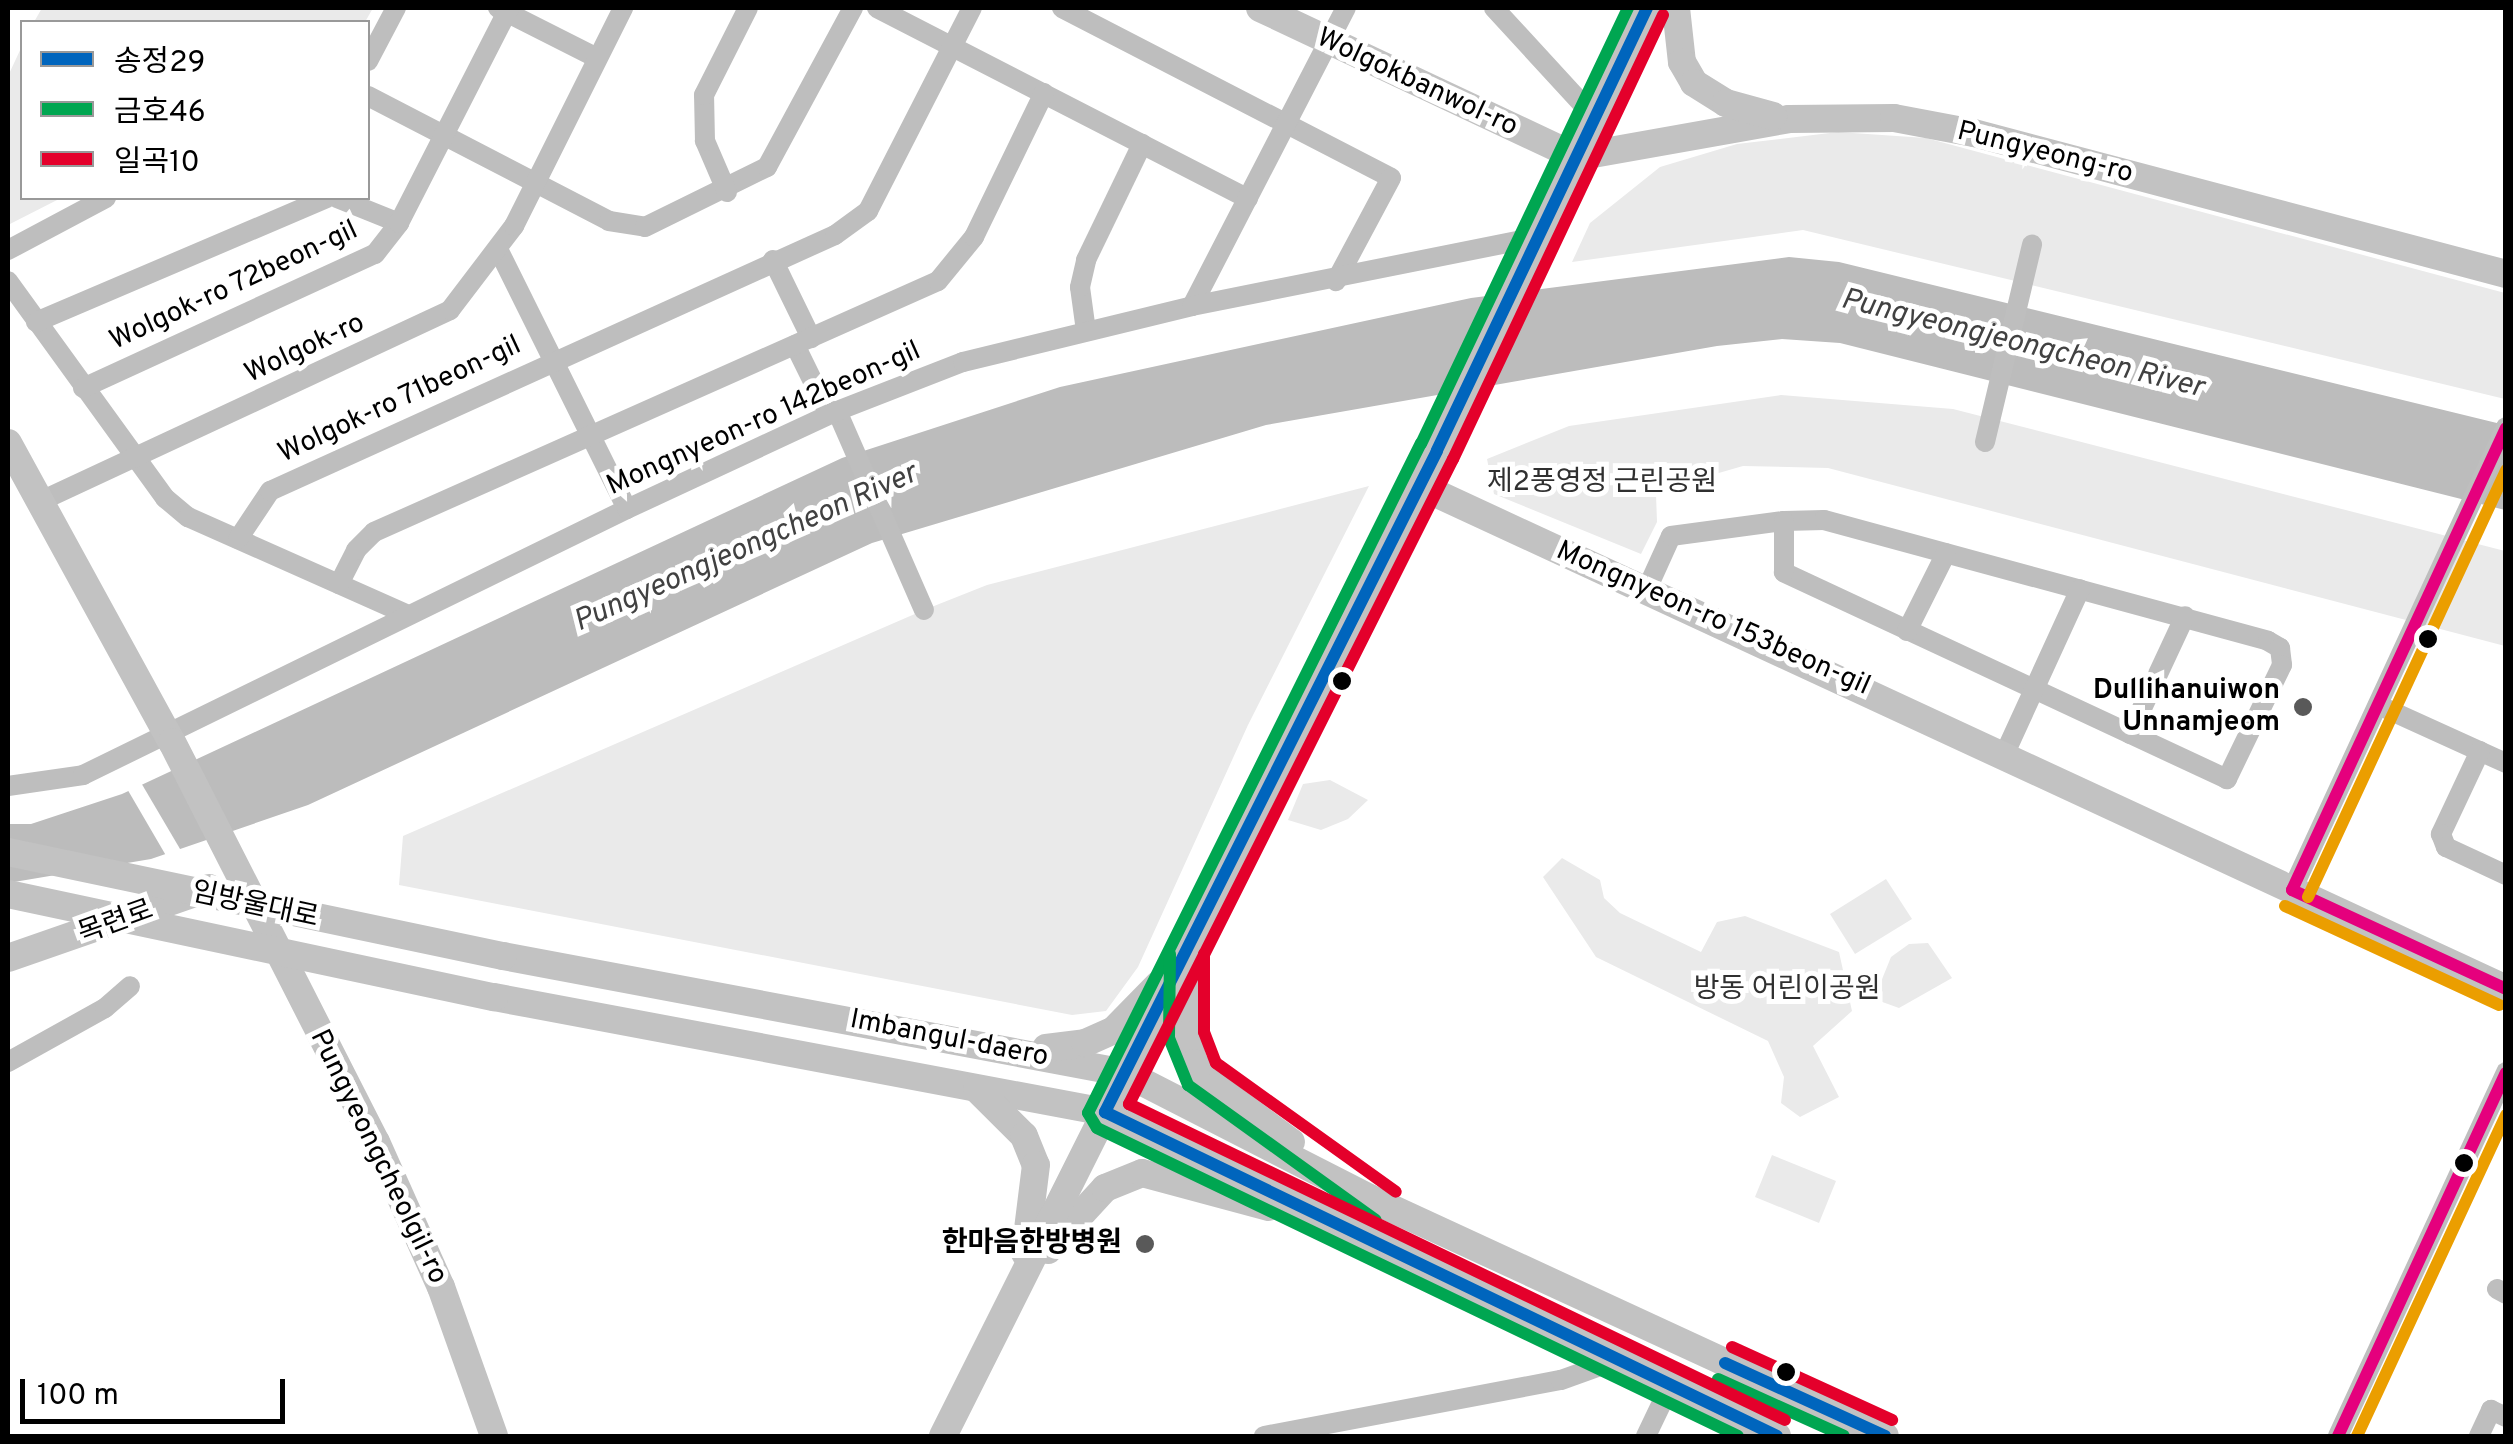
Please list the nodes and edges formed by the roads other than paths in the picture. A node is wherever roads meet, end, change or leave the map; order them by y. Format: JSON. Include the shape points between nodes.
{"nodes":[{"id":1,"x":396,"y":8,"type":"edge"},
{"id":2,"x":623,"y":8,"type":"edge"},
{"id":3,"x":748,"y":8,"type":"edge"},
{"id":4,"x":853,"y":8,"type":"edge"},
{"id":5,"x":877,"y":8,"type":"edge"},
{"id":6,"x":972,"y":8,"type":"edge"},
{"id":7,"x":1062,"y":8,"type":"edge"},
{"id":8,"x":1260,"y":8,"type":"edge"},
{"id":9,"x":1346,"y":8,"type":"edge"},
{"id":10,"x":1494,"y":8,"type":"edge"},
{"id":11,"x":1647,"y":8,"type":"edge"},
{"id":12,"x":1676,"y":8,"type":"edge"},
{"id":13,"x":504,"y":9,"type":"edge"},
{"id":14,"x":1329,"y":42,"type":"junction"},
{"id":15,"x":952,"y":46,"type":"junction"},
{"id":16,"x":370,"y":57,"type":"edge"},
{"id":17,"x":596,"y":58,"type":"junction"},
{"id":18,"x":1044,"y":93,"type":"junction"},
{"id":19,"x":370,"y":97,"type":"edge"},
{"id":20,"x":1595,"y":118,"type":"junction"},
{"id":21,"x":1789,"y":119,"type":"junction"},
{"id":22,"x":1287,"y":123,"type":"junction"},
{"id":23,"x":442,"y":135,"type":"junction"},
{"id":24,"x":1142,"y":144,"type":"junction"},
{"id":25,"x":1576,"y":158,"type":"junction"},
{"id":26,"x":534,"y":183,"type":"junction"},
{"id":27,"x":727,"y":192,"type":"junction"},
{"id":28,"x":1248,"y":199,"type":"junction"},
{"id":29,"x":102,"y":200,"type":"edge"},
{"id":30,"x":322,"y":200,"type":"edge"},
{"id":31,"x":342,"y":200,"type":"edge"},
{"id":32,"x":399,"y":223,"type":"junction"},
{"id":33,"x":2032,"y":244,"type":"dead end"},
{"id":34,"x":1534,"y":246,"type":"junction"},
{"id":35,"x":8,"y":250,"type":"edge"},
{"id":36,"x":498,"y":250,"type":"junction"},
{"id":37,"x":773,"y":260,"type":"junction"},
{"id":38,"x":2506,"y":274,"type":"edge"},
{"id":39,"x":8,"y":281,"type":"edge"},
{"id":40,"x":1336,"y":281,"type":"junction"},
{"id":41,"x":1192,"y":306,"type":"junction"},
{"id":42,"x":36,"y":322,"type":"junction"},
{"id":43,"x":1086,"y":331,"type":"junction"},
{"id":44,"x":796,"y":344,"type":"junction"},
{"id":45,"x":553,"y":360,"type":"junction"},
{"id":46,"x":83,"y":388,"type":"junction"},
{"id":47,"x":837,"y":417,"type":"junction"},
{"id":48,"x":2506,"y":427,"type":"edge"},
{"id":49,"x":590,"y":435,"type":"junction"},
{"id":50,"x":1985,"y":442,"type":"dead end"},
{"id":51,"x":8,"y":444,"type":"edge"},
{"id":52,"x":135,"y":457,"type":"junction"},
{"id":53,"x":1420,"y":486,"type":"junction"},
{"id":54,"x":43,"y":500,"type":"junction"},
{"id":55,"x":627,"y":508,"type":"junction"},
{"id":56,"x":1784,"y":521,"type":"junction"},
{"id":57,"x":238,"y":539,"type":"junction"},
{"id":58,"x":1946,"y":553,"type":"junction"},
{"id":59,"x":340,"y":584,"type":"junction"},
{"id":60,"x":2080,"y":589,"type":"junction"},
{"id":61,"x":1647,"y":590,"type":"junction"},
{"id":62,"x":920,"y":601,"type":"dead end"},
{"id":63,"x":406,"y":614,"type":"junction"},
{"id":64,"x":2185,"y":616,"type":"junction"},
{"id":65,"x":1907,"y":630,"type":"junction"},
{"id":66,"x":2034,"y":691,"type":"junction"},
{"id":67,"x":2378,"y":705,"type":"junction"},
{"id":68,"x":2130,"y":734,"type":"junction"},
{"id":69,"x":170,"y":737,"type":"junction"},
{"id":70,"x":2480,"y":751,"type":"junction"},
{"id":71,"x":2005,"y":753,"type":"junction"},
{"id":72,"x":2506,"y":763,"type":"edge"},
{"id":73,"x":8,"y":786,"type":"edge"},
{"id":74,"x":8,"y":852,"type":"edge"},
{"id":75,"x":2506,"y":875,"type":"edge"},
{"id":76,"x":232,"y":885,"type":"junction"},
{"id":77,"x":2292,"y":890,"type":"junction"},
{"id":78,"x":8,"y":894,"type":"edge"},
{"id":79,"x":1187,"y":952,"type":"junction"},
{"id":80,"x":502,"y":956,"type":"joint"},
{"id":81,"x":8,"y":958,"type":"edge"},
{"id":82,"x":130,"y":986,"type":"dead end"},
{"id":83,"x":2506,"y":989,"type":"edge"},
{"id":84,"x":996,"y":1048,"type":"junction"},
{"id":85,"x":8,"y":1062,"type":"edge"},
{"id":86,"x":1125,"y":1072,"type":"junction"},
{"id":87,"x":2506,"y":1072,"type":"edge"},
{"id":88,"x":976,"y":1088,"type":"junction"},
{"id":89,"x":1104,"y":1112,"type":"junction"},
{"id":90,"x":1370,"y":1198,"type":"junction"},
{"id":91,"x":1350,"y":1232,"type":"junction"},
{"id":92,"x":1019,"y":1285,"type":"junction"},
{"id":93,"x":1617,"y":1360,"type":"junction"},
{"id":94,"x":1670,"y":1386,"type":"junction"},
{"id":95,"x":2506,"y":1417,"type":"edge"},
{"id":96,"x":494,"y":1436,"type":"edge"},
{"id":97,"x":944,"y":1436,"type":"edge"},
{"id":98,"x":1264,"y":1436,"type":"edge"},
{"id":99,"x":1646,"y":1436,"type":"edge"},
{"id":100,"x":1777,"y":1436,"type":"edge"},
{"id":101,"x":1884,"y":1436,"type":"edge"},
{"id":102,"x":2338,"y":1436,"type":"edge"},
{"id":103,"x":2479,"y":1436,"type":"edge"}],
"edges":[{"from":1,"to":16,"type":"street"},
{"from":2,"to":17,"type":"street","name":"Wolgok-ro"},
{"from":3,"to":27,"type":"street","via":[[704,94],[705,141]]},
{"from":4,"to":27,"type":"street","via":[[779,152],[768,167]]},
{"from":5,"to":15,"type":"street"},
{"from":6,"to":15,"type":"street","name":"Wolgok-ro 71beon-gil"},
{"from":7,"to":22,"type":"street"},
{"from":8,"to":14,"type":"main road","name":"Wolgokbanwol-ro"},
{"from":9,"to":14,"type":"street"},
{"from":10,"to":20,"type":"street"},
{"from":11,"to":20,"type":"main road"},
{"from":12,"to":21,"type":"main road","via":[[1682,62],[1694,83],[1743,110]]},
{"from":13,"to":17,"type":"street"},
{"from":13,"to":23,"type":"street","name":"Wolgok-ro 72beon-gil"},
{"from":14,"to":22,"type":"street"},
{"from":14,"to":25,"type":"main road","name":"Wolgokbanwol-ro"},
{"from":15,"to":18,"type":"street"},
{"from":15,"to":37,"type":"street","name":"Wolgok-ro 71beon-gil","via":[[868,212],[835,235]]},
{"from":17,"to":26,"type":"street","name":"Wolgok-ro"},
{"from":18,"to":24,"type":"street"},
{"from":18,"to":44,"type":"street","via":[[960,260],[938,280]]},
{"from":19,"to":23,"type":"street"},
{"from":20,"to":25,"type":"main road"},
{"from":21,"to":25,"type":"main road","name":"Pungyeong-ro"},
{"from":21,"to":38,"type":"main road","name":"Pungyeong-ro","via":[[1894,118],[1974,133]]},
{"from":22,"to":28,"type":"street"},
{"from":22,"to":40,"type":"street","via":[[1391,178]]},
{"from":23,"to":26,"type":"street"},
{"from":23,"to":32,"type":"street","name":"Wolgok-ro 72beon-gil"},
{"from":24,"to":28,"type":"street"},
{"from":24,"to":43,"type":"street","via":[[1086,260],[1080,288]]},
{"from":25,"to":34,"type":"main road"},
{"from":26,"to":27,"type":"street","via":[[635,228]]},
{"from":26,"to":36,"type":"street","name":"Wolgok-ro"},
{"from":28,"to":41,"type":"street"},
{"from":29,"to":35,"type":"street"},
{"from":30,"to":42,"type":"street","name":"Wolgok-ro 72beon-gil"},
{"from":31,"to":32,"type":"street","name":"Wolgok-ro 72beon-gil"},
{"from":32,"to":46,"type":"street","name":"Wolgok-ro 72beon-gil","via":[[375,254]]},
{"from":33,"to":50,"type":"street"},
{"from":34,"to":40,"type":"street","name":"Mongnyeon-ro 142beon-gil"},
{"from":34,"to":53,"type":"main road"},
{"from":36,"to":45,"type":"street"},
{"from":36,"to":52,"type":"street","name":"Wolgok-ro","via":[[450,310]]},
{"from":37,"to":44,"type":"street"},
{"from":37,"to":45,"type":"street","name":"Wolgok-ro 71beon-gil"},
{"from":39,"to":42,"type":"street"},
{"from":40,"to":41,"type":"street","name":"Mongnyeon-ro 142beon-gil"},
{"from":41,"to":43,"type":"street","name":"Mongnyeon-ro 142beon-gil"},
{"from":42,"to":46,"type":"street"},
{"from":43,"to":47,"type":"street","name":"Mongnyeon-ro 142beon-gil","via":[[963,362]]},
{"from":44,"to":47,"type":"street"},
{"from":44,"to":49,"type":"street"},
{"from":45,"to":49,"type":"street"},
{"from":45,"to":57,"type":"street","name":"Wolgok-ro 71beon-gil","via":[[270,491]]},
{"from":46,"to":52,"type":"street"},
{"from":47,"to":55,"type":"street","name":"Mongnyeon-ro 142beon-gil"},
{"from":47,"to":62,"type":"street"},
{"from":48,"to":67,"type":"street"},
{"from":49,"to":55,"type":"street"},
{"from":49,"to":59,"type":"street","via":[[374,532],[356,550]]},
{"from":51,"to":54,"type":"main road"},
{"from":52,"to":54,"type":"street","name":"Wolgok-ro"},
{"from":52,"to":57,"type":"street","via":[[188,517]]},
{"from":53,"to":61,"type":"main road","name":"Mongnyeon-ro 153beon-gil"},
{"from":53,"to":79,"type":"main road"},
{"from":54,"to":69,"type":"main road","via":[[86,592]]},
{"from":55,"to":63,"type":"street","name":"Mongnyeon-ro 142beon-gil"},
{"from":56,"to":58,"type":"street","via":[[1824,520]]},
{"from":56,"to":61,"type":"street","via":[[1672,536]]},
{"from":56,"to":65,"type":"street","via":[[1784,572]]},
{"from":57,"to":59,"type":"street"},
{"from":58,"to":60,"type":"street"},
{"from":58,"to":65,"type":"street"},
{"from":59,"to":63,"type":"street"},
{"from":60,"to":64,"type":"street"},
{"from":60,"to":66,"type":"street"},
{"from":61,"to":71,"type":"main road","name":"Mongnyeon-ro 153beon-gil"},
{"from":63,"to":69,"type":"street","name":"Mongnyeon-ro 142beon-gil"},
{"from":64,"to":68,"type":"street"},
{"from":64,"to":68,"type":"street","via":[[2280,648],[2282,665],[2227,780]]},
{"from":65,"to":66,"type":"street"},
{"from":66,"to":68,"type":"street"},
{"from":66,"to":71,"type":"street"},
{"from":67,"to":70,"type":"street"},
{"from":67,"to":77,"type":"street"},
{"from":69,"to":73,"type":"street","name":"Mongnyeon-ro 142beon-gil","via":[[83,775]]},
{"from":69,"to":76,"type":"main road","name":"Pungyeongcheolgil-ro"},
{"from":70,"to":72,"type":"street"},
{"from":70,"to":75,"type":"street","via":[[2441,834],[2446,847]]},
{"from":71,"to":77,"type":"main road","name":"Mongnyeon-ro 153beon-gil"},
{"from":74,"to":80,"type":"main road","name":"임방울대로","bridge":true},
{"from":76,"to":81,"type":"main road","name":"목련로"},
{"from":76,"to":96,"type":"main road","name":"Pungyeongcheolgil-ro","via":[[282,987],[300,997],[441,1287]]},
{"from":77,"to":83,"type":"main road","name":"Mongnyeon-ro 153beon-gil"},
{"from":78,"to":88,"type":"main road","name":"Imbangul-daero","bridge":true,"via":[[494,997]]},
{"from":79,"to":84,"type":"main road","via":[[1128,1018],[1097,1040],[1062,1048]]},
{"from":79,"to":86,"type":"main road"},
{"from":79,"to":90,"type":"main road","via":[[1186,1035],[1202,1074]]},
{"from":80,"to":84,"type":"main road","name":"Imbangul-daero"},
{"from":82,"to":85,"type":"street","via":[[105,1008]]},
{"from":84,"to":86,"type":"main road","name":"Imbangul-daero"},
{"from":86,"to":89,"type":"main road"},
{"from":86,"to":90,"type":"main road","name":"Imbangul-daero"},
{"from":87,"to":102,"type":"street"},
{"from":88,"to":89,"type":"main road","name":"Imbangul-daero"},
{"from":88,"to":92,"type":"main road","via":[[1024,1136],[1036,1165]]},
{"from":89,"to":91,"type":"main road","name":"Imbangul-daero"},
{"from":89,"to":92,"type":"main road"},
{"from":90,"to":91,"type":"main road"},
{"from":90,"to":101,"type":"main road","name":"Imbangul-daero"},
{"from":91,"to":92,"type":"main road","via":[[1142,1172],[1105,1188]]},
{"from":91,"to":93,"type":"main road","name":"Imbangul-daero"},
{"from":92,"to":97,"type":"main road"},
{"from":93,"to":94,"type":"main road","name":"Imbangul-daero"},
{"from":93,"to":98,"type":"street","via":[[1561,1380]]},
{"from":94,"to":99,"type":"street"},
{"from":94,"to":100,"type":"main road","name":"Imbangul-daero"},
{"from":95,"to":103,"type":"street","via":[[2491,1410]]}]}
